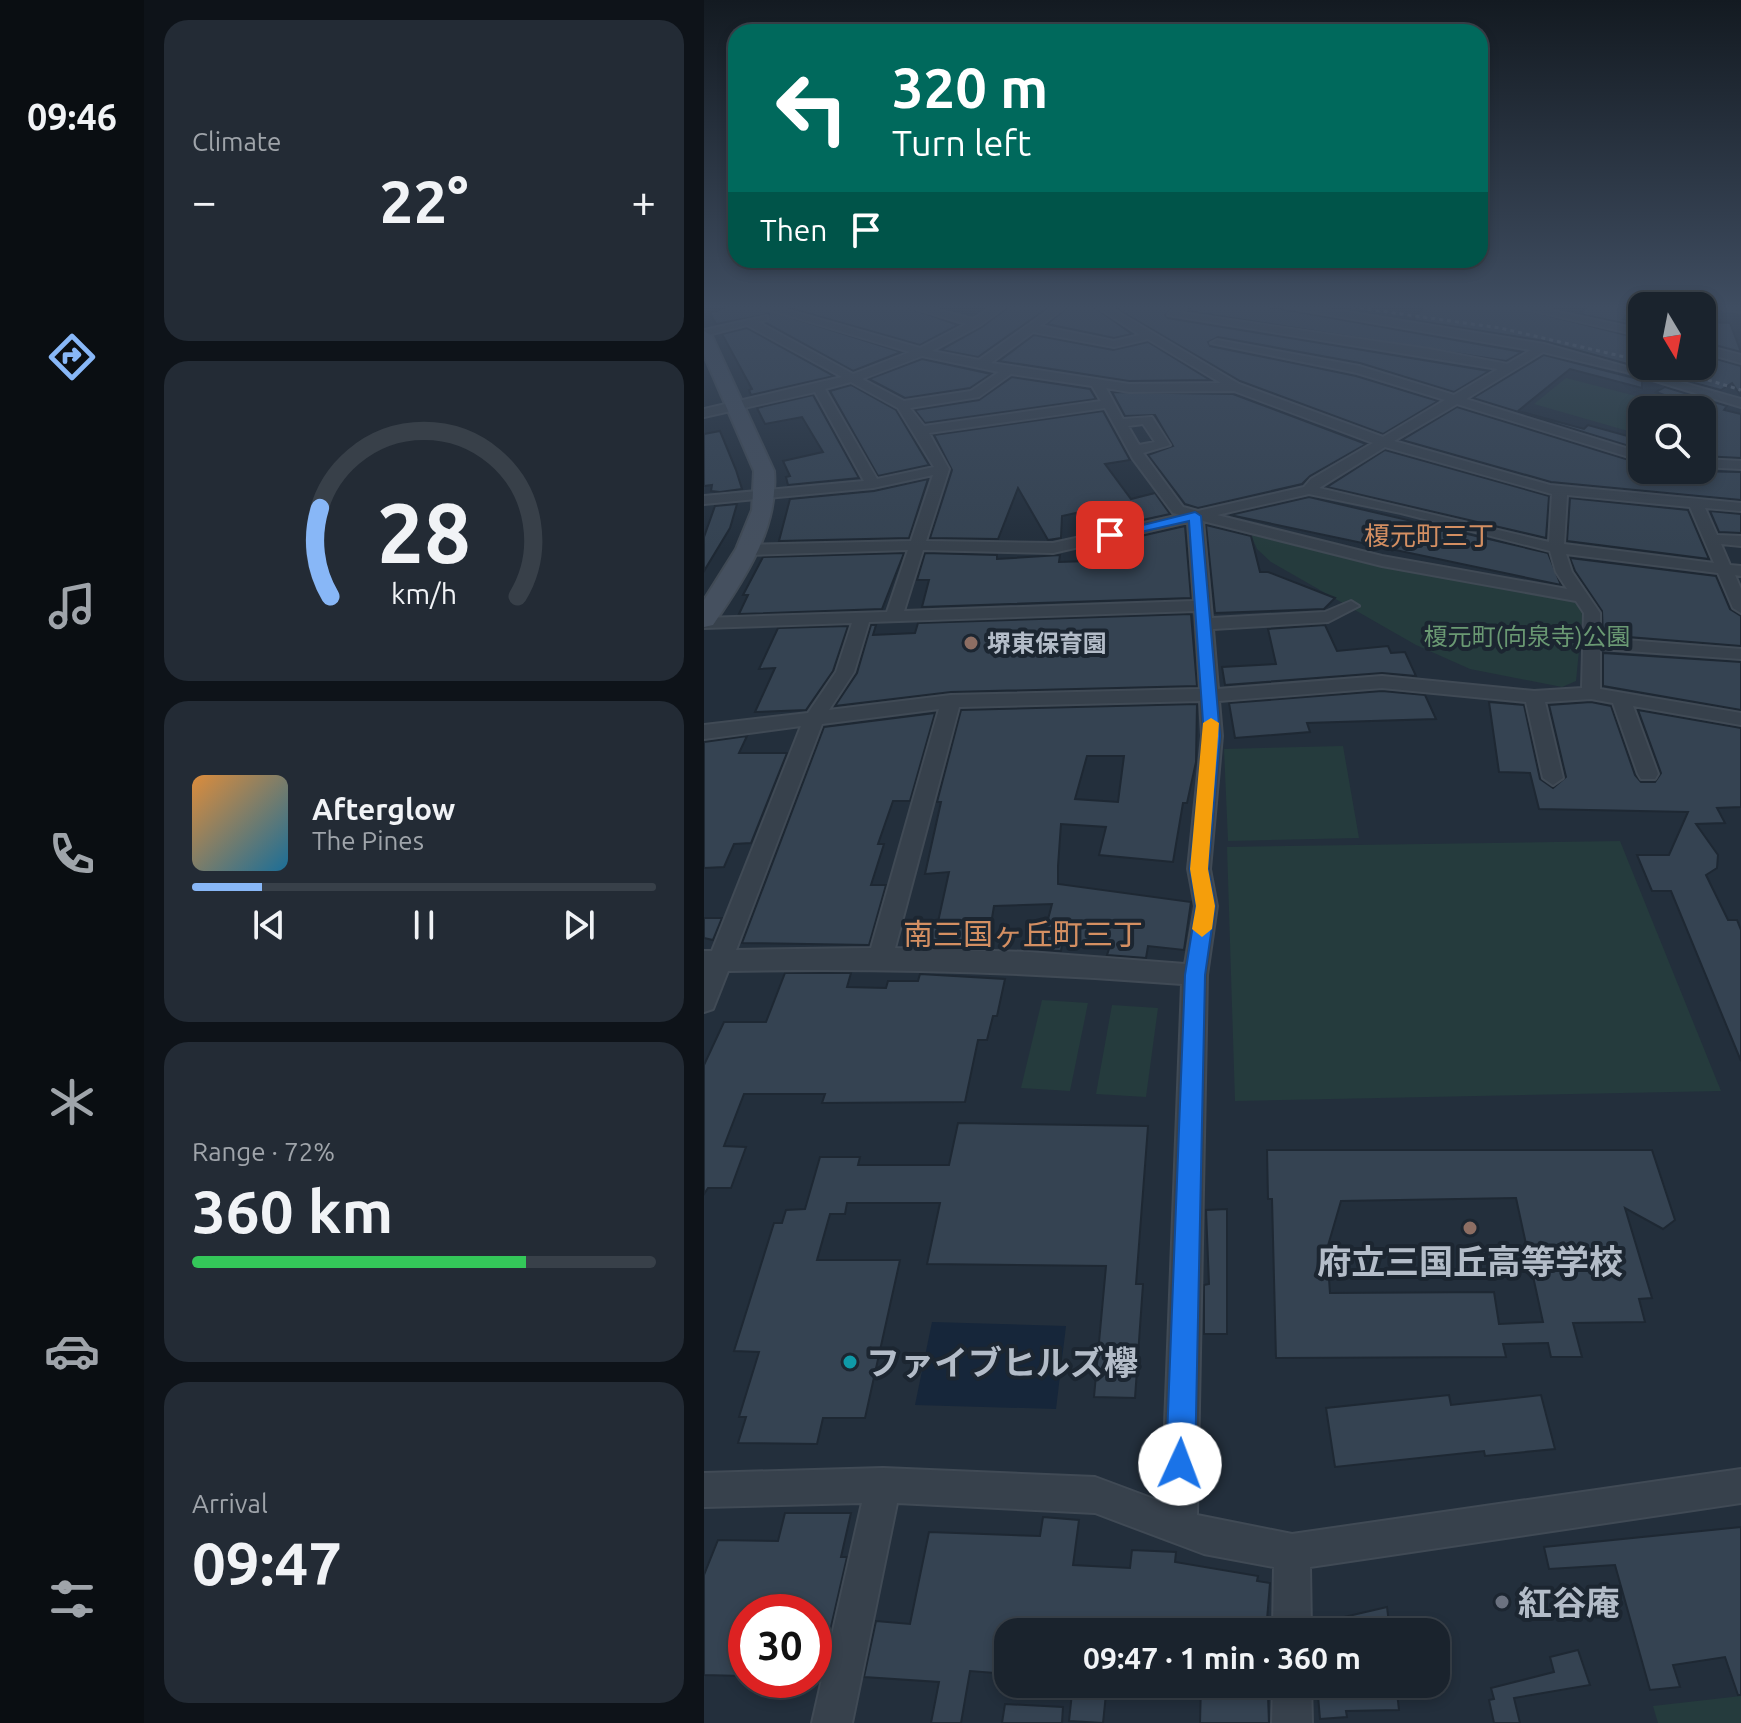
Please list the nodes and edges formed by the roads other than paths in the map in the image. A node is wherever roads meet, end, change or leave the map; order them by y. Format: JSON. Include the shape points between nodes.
{"nodes":[{"id":1,"x":727,"y":387,"type":"edge"},
{"id":2,"x":825,"y":387,"type":"edge"},
{"id":3,"x":868,"y":387,"type":"edge"},
{"id":4,"x":984,"y":387,"type":"edge"},
{"id":5,"x":1099,"y":387,"type":"edge"},
{"id":6,"x":1135,"y":387,"type":"edge"},
{"id":7,"x":1218,"y":387,"type":"edge"},
{"id":8,"x":1236,"y":387,"type":"edge"},
{"id":9,"x":1409,"y":387,"type":"edge"},
{"id":10,"x":1477,"y":387,"type":"edge"},
{"id":11,"x":1691,"y":387,"type":"edge"},
{"id":12,"x":819,"y":389,"type":"junction"},
{"id":13,"x":1454,"y":401,"type":"junction"},
{"id":14,"x":1741,"y":403,"type":"edge"},
{"id":15,"x":1108,"y":404,"type":"junction"},
{"id":16,"x":902,"y":405,"type":"junction"},
{"id":17,"x":736,"y":407,"type":"junction"},
{"id":18,"x":704,"y":413,"type":"edge"},
{"id":19,"x":1119,"y":423,"type":"junction"},
{"id":20,"x":921,"y":430,"type":"junction"},
{"id":21,"x":1384,"y":443,"type":"junction"},
{"id":22,"x":1135,"y":450,"type":"junction"},
{"id":23,"x":1628,"y":453,"type":"edge"},
{"id":24,"x":1716,"y":464,"type":"edge"},
{"id":25,"x":1741,"y":465,"type":"edge"},
{"id":26,"x":942,"y":469,"type":"junction"},
{"id":27,"x":873,"y":484,"type":"junction"},
{"id":28,"x":1309,"y":490,"type":"junction"},
{"id":29,"x":1560,"y":490,"type":"junction"},
{"id":30,"x":766,"y":493,"type":"junction"},
{"id":31,"x":704,"y":500,"type":"edge"},
{"id":32,"x":1696,"y":504,"type":"junction"},
{"id":33,"x":1741,"y":507,"type":"edge"},
{"id":34,"x":1195,"y":516,"type":"junction"},
{"id":35,"x":1712,"y":539,"type":"junction"},
{"id":36,"x":1741,"y":541,"type":"edge"},
{"id":37,"x":919,"y":545,"type":"junction"},
{"id":38,"x":1555,"y":548,"type":"junction"},
{"id":39,"x":744,"y":550,"type":"junction"},
{"id":40,"x":1723,"y":570,"type":"junction"},
{"id":41,"x":1741,"y":571,"type":"edge"},
{"id":42,"x":1582,"y":597,"type":"junction"},
{"id":43,"x":1740,"y":605,"type":"edge"},
{"id":44,"x":1351,"y":606,"type":"dead end"},
{"id":45,"x":1204,"y":615,"type":"junction"},
{"id":46,"x":894,"y":616,"type":"junction"},
{"id":47,"x":862,"y":617,"type":"junction"},
{"id":48,"x":704,"y":621,"type":"edge"},
{"id":49,"x":1594,"y":643,"type":"junction"},
{"id":50,"x":1741,"y":654,"type":"edge"},
{"id":51,"x":1591,"y":693,"type":"junction"},
{"id":52,"x":1210,"y":695,"type":"junction"},
{"id":53,"x":1620,"y":696,"type":"junction"},
{"id":54,"x":1534,"y":697,"type":"junction"},
{"id":55,"x":951,"y":701,"type":"junction"},
{"id":56,"x":815,"y":716,"type":"junction"},
{"id":57,"x":1741,"y":719,"type":"edge"},
{"id":58,"x":704,"y":732,"type":"edge"},
{"id":59,"x":1648,"y":774,"type":"dead end"},
{"id":60,"x":1553,"y":778,"type":"dead end"},
{"id":61,"x":880,"y":958,"type":"junction"},
{"id":62,"x":713,"y":961,"type":"edge"},
{"id":63,"x":1195,"y":975,"type":"junction"},
{"id":64,"x":704,"y":1001,"type":"edge"},
{"id":65,"x":883,"y":1485,"type":"junction"},
{"id":66,"x":1741,"y":1486,"type":"edge"},
{"id":67,"x":704,"y":1490,"type":"edge"},
{"id":68,"x":1179,"y":1525,"type":"junction"},
{"id":69,"x":1292,"y":1552,"type":"junction"},
{"id":70,"x":1292,"y":1618,"type":"edge"},
{"id":71,"x":1292,"y":1698,"type":"edge"},
{"id":72,"x":832,"y":1723,"type":"edge"},
{"id":73,"x":1292,"y":1723,"type":"edge"}],
"edges":[{"from":1,"to":17,"type":"street"},
{"from":2,"to":12,"type":"street"},
{"from":3,"to":16,"type":"street"},
{"from":4,"to":16,"type":"street","via":[[975,394]]},
{"from":5,"to":15,"type":"street"},
{"from":6,"to":7,"type":"street"},
{"from":8,"to":21,"type":"street"},
{"from":9,"to":13,"type":"street"},
{"from":10,"to":13,"type":"street"},
{"from":11,"to":14,"type":"street"},
{"from":12,"to":17,"type":"street"},
{"from":12,"to":27,"type":"street"},
{"from":13,"to":21,"type":"street"},
{"from":13,"to":23,"type":"street"},
{"from":15,"to":19,"type":"street"},
{"from":15,"to":20,"type":"street"},
{"from":16,"to":20,"type":"street"},
{"from":17,"to":18,"type":"street"},
{"from":17,"to":30,"type":"street","via":[[764,471]]},
{"from":19,"to":22,"type":"street"},
{"from":19,"to":22,"type":"street","via":[[1147,420],[1163,445]]},
{"from":20,"to":26,"type":"street"},
{"from":21,"to":28,"type":"street"},
{"from":21,"to":29,"type":"street"},
{"from":22,"to":34,"type":"street","via":[[1178,510]]},
{"from":24,"to":25,"type":"street"},
{"from":26,"to":27,"type":"street"},
{"from":26,"to":37,"type":"street"},
{"from":27,"to":30,"type":"street"},
{"from":28,"to":34,"type":"street"},
{"from":28,"to":38,"type":"street"},
{"from":29,"to":32,"type":"street"},
{"from":29,"to":38,"type":"street"},
{"from":30,"to":31,"type":"street"},
{"from":30,"to":39,"type":"street"},
{"from":32,"to":33,"type":"street"},
{"from":32,"to":35,"type":"street"},
{"from":34,"to":37,"type":"street","via":[[1053,548]]},
{"from":34,"to":42,"type":"street","via":[[1382,561]]},
{"from":34,"to":45,"type":"street"},
{"from":35,"to":36,"type":"street"},
{"from":35,"to":40,"type":"street"},
{"from":37,"to":39,"type":"street"},
{"from":37,"to":46,"type":"street"},
{"from":38,"to":40,"type":"street"},
{"from":38,"to":42,"type":"street","via":[[1560,569]]},
{"from":39,"to":48,"type":"street"},
{"from":40,"to":41,"type":"street"},
{"from":40,"to":43,"type":"street"},
{"from":42,"to":49,"type":"street","via":[[1592,613]]},
{"from":44,"to":45,"type":"street","via":[[1328,617]]},
{"from":45,"to":46,"type":"street"},
{"from":45,"to":52,"type":"street"},
{"from":46,"to":47,"type":"street"},
{"from":47,"to":48,"type":"street"},
{"from":47,"to":56,"type":"street","via":[[845,672]]},
{"from":49,"to":50,"type":"street"},
{"from":49,"to":51,"type":"street"},
{"from":51,"to":53,"type":"street"},
{"from":51,"to":54,"type":"street"},
{"from":52,"to":54,"type":"street","via":[[1382,682]]},
{"from":52,"to":55,"type":"street"},
{"from":52,"to":63,"type":"street","via":[[1212,736],[1199,869],[1206,906]]},
{"from":53,"to":57,"type":"street"},
{"from":53,"to":59,"type":"street"},
{"from":54,"to":60,"type":"street"},
{"from":55,"to":56,"type":"street"},
{"from":55,"to":61,"type":"street"},
{"from":56,"to":58,"type":"street"},
{"from":56,"to":62,"type":"street"},
{"from":61,"to":62,"type":"street"},
{"from":61,"to":63,"type":"street","via":[[1029,962]]},
{"from":62,"to":64,"type":"street"},
{"from":63,"to":68,"type":"street"},
{"from":65,"to":67,"type":"street"},
{"from":65,"to":68,"type":"street","via":[[1095,1495]]},
{"from":65,"to":72,"type":"street"},
{"from":66,"to":69,"type":"street"},
{"from":68,"to":69,"type":"street","via":[[1230,1542]]},
{"from":69,"to":70,"type":"street"},
{"from":71,"to":73,"type":"street"}]}
